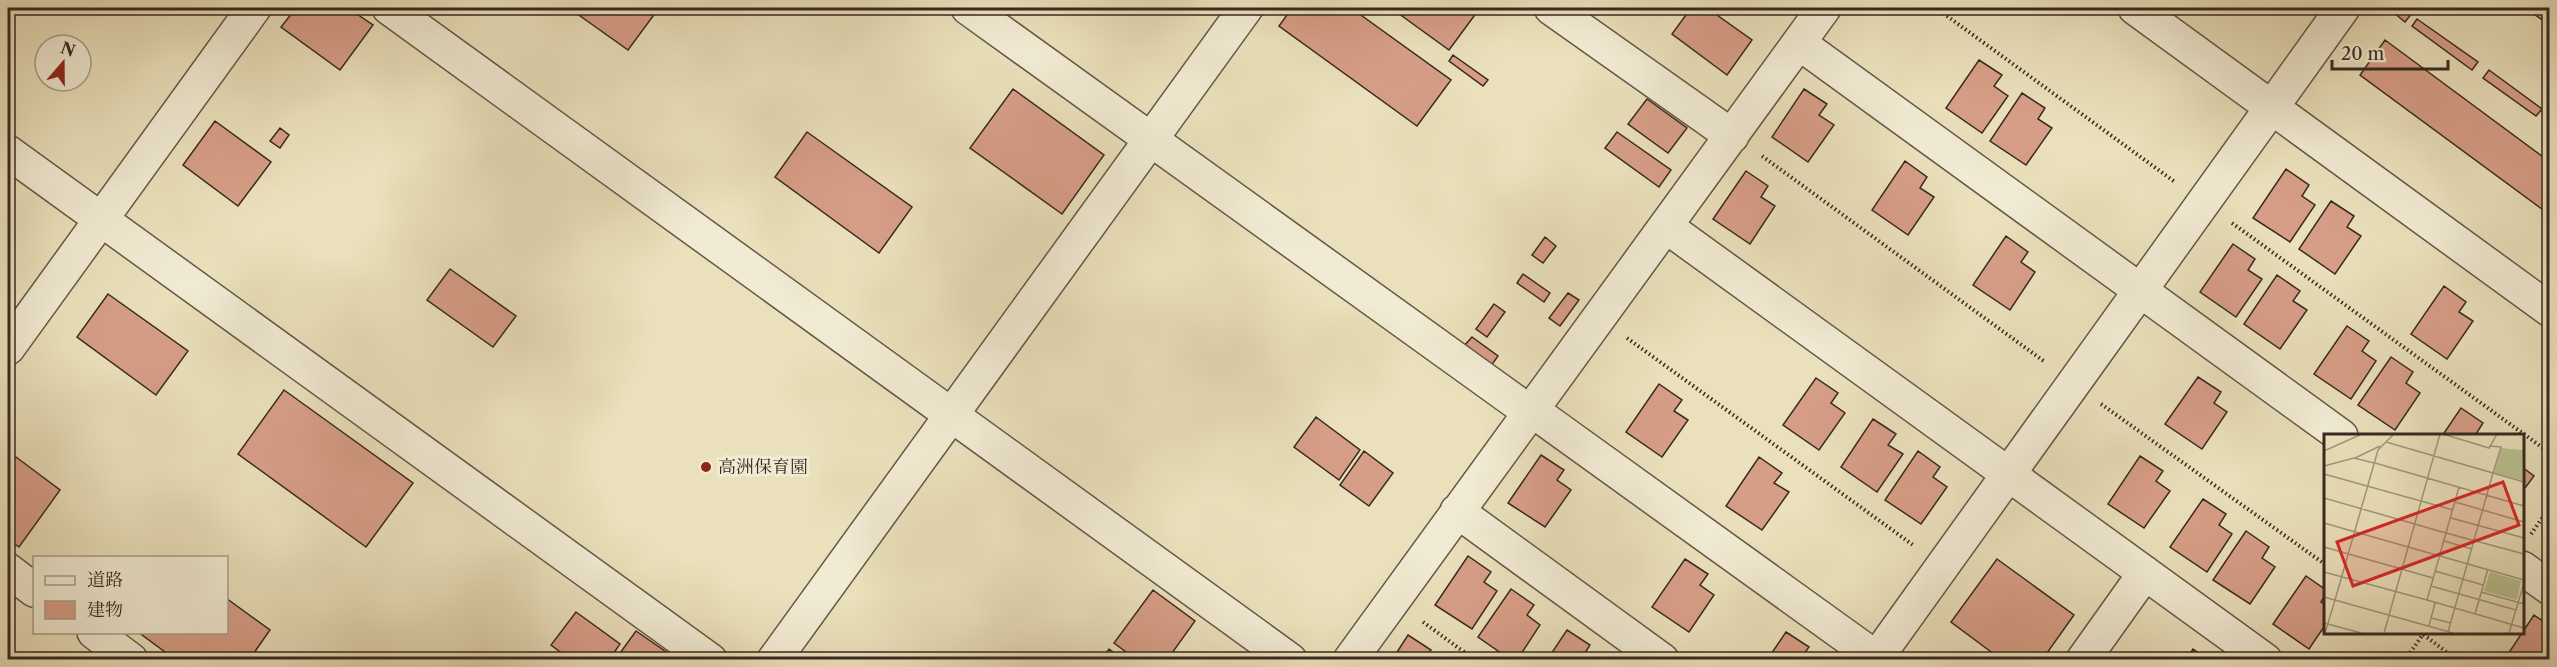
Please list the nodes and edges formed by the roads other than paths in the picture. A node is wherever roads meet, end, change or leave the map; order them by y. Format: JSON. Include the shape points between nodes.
{"nodes":[{"id":1,"x":254,"y":8,"type":"edge"},
{"id":2,"x":388,"y":8,"type":"edge"},
{"id":3,"x":968,"y":8,"type":"edge"},
{"id":4,"x":1246,"y":8,"type":"edge"},
{"id":5,"x":1551,"y":8,"type":"edge"},
{"id":6,"x":1824,"y":8,"type":"edge"},
{"id":7,"x":2135,"y":8,"type":"edge"},
{"id":8,"x":2343,"y":8,"type":"edge"},
{"id":9,"x":1799,"y":43,"type":"junction"},
{"id":10,"x":2271,"y":107,"type":"junction"},
{"id":11,"x":1732,"y":136,"type":"junction"},
{"id":12,"x":1151,"y":140,"type":"junction"},
{"id":13,"x":8,"y":152,"type":"edge"},
{"id":14,"x":100,"y":220,"type":"junction"},
{"id":15,"x":1667,"y":227,"type":"junction"},
{"id":16,"x":2142,"y":290,"type":"junction"},
{"id":17,"x":2550,"y":310,"type":"edge"},
{"id":18,"x":8,"y":348,"type":"edge"},
{"id":19,"x":1532,"y":412,"type":"junction"},
{"id":20,"x":951,"y":414,"type":"junction"},
{"id":21,"x":2339,"y":434,"type":"edge"},
{"id":22,"x":2009,"y":474,"type":"junction"},
{"id":23,"x":1457,"y":511,"type":"junction"},
{"id":24,"x":2524,"y":555,"type":"edge"},
{"id":25,"x":8,"y":570,"type":"edge"},
{"id":26,"x":2145,"y":573,"type":"junction"},
{"id":27,"x":2550,"y":588,"type":"edge"},
{"id":28,"x":33,"y":589,"type":"edge"},
{"id":29,"x":95,"y":634,"type":"edge"},
{"id":30,"x":1877,"y":659,"type":"edge"},
{"id":31,"x":131,"y":660,"type":"edge"},
{"id":32,"x":711,"y":660,"type":"edge"},
{"id":33,"x":774,"y":660,"type":"edge"},
{"id":34,"x":1290,"y":660,"type":"edge"},
{"id":35,"x":1350,"y":660,"type":"edge"},
{"id":36,"x":1662,"y":660,"type":"edge"},
{"id":37,"x":2083,"y":660,"type":"edge"},
{"id":38,"x":2265,"y":660,"type":"edge"}],
"edges":[{"from":1,"to":14,"type":"street"},
{"from":2,"to":20,"type":"street"},
{"from":3,"to":12,"type":"street"},
{"from":4,"to":12,"type":"street"},
{"from":5,"to":11,"type":"street"},
{"from":6,"to":9,"type":"street"},
{"from":7,"to":10,"type":"street"},
{"from":8,"to":10,"type":"street"},
{"from":9,"to":11,"type":"street"},
{"from":9,"to":16,"type":"street"},
{"from":10,"to":16,"type":"street"},
{"from":10,"to":17,"type":"street"},
{"from":11,"to":15,"type":"street"},
{"from":12,"to":19,"type":"street"},
{"from":12,"to":20,"type":"street"},
{"from":13,"to":14,"type":"street"},
{"from":14,"to":18,"type":"street"},
{"from":14,"to":32,"type":"street"},
{"from":15,"to":19,"type":"street"},
{"from":15,"to":22,"type":"street"},
{"from":16,"to":21,"type":"street"},
{"from":16,"to":22,"type":"street"},
{"from":19,"to":23,"type":"street"},
{"from":19,"to":30,"type":"street"},
{"from":20,"to":33,"type":"street"},
{"from":20,"to":34,"type":"street"},
{"from":22,"to":26,"type":"street"},
{"from":22,"to":30,"type":"street"},
{"from":23,"to":35,"type":"street"},
{"from":23,"to":36,"type":"street"},
{"from":24,"to":27,"type":"street"},
{"from":25,"to":28,"type":"street"},
{"from":26,"to":37,"type":"street"},
{"from":26,"to":38,"type":"street"},
{"from":29,"to":31,"type":"street"}]}
